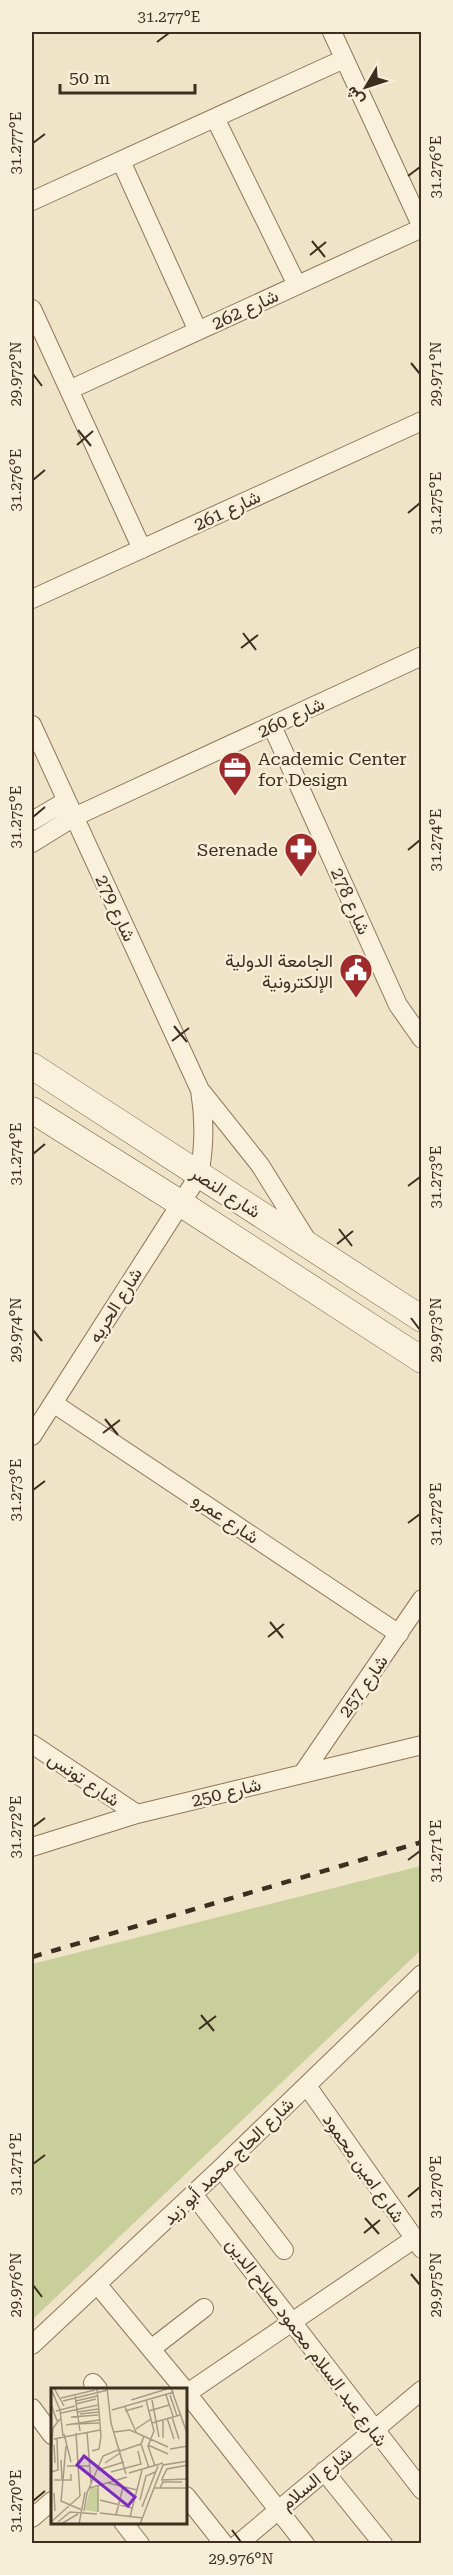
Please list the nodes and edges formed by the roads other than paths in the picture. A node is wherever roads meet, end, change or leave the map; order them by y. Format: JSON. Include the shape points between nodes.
{"nodes":[{"id":1,"x":332,"y":32,"type":"edge"},
{"id":2,"x":344,"y":59,"type":"junction"},
{"id":3,"x":215,"y":118,"type":"junction"},
{"id":4,"x":120,"y":161,"type":"junction"},
{"id":5,"x":32,"y":201,"type":"edge"},
{"id":6,"x":422,"y":228,"type":"edge"},
{"id":7,"x":297,"y":285,"type":"junction"},
{"id":8,"x":32,"y":309,"type":"edge"},
{"id":9,"x":198,"y":331,"type":"junction"},
{"id":10,"x":69,"y":390,"type":"junction"},
{"id":11,"x":422,"y":421,"type":"edge"},
{"id":12,"x":142,"y":549,"type":"junction"},
{"id":13,"x":32,"y":599,"type":"edge"},
{"id":14,"x":422,"y":656,"type":"edge"},
{"id":15,"x":32,"y":725,"type":"edge"},
{"id":16,"x":272,"y":726,"type":"junction"},
{"id":17,"x":39,"y":762,"type":"edge"},
{"id":18,"x":70,"y":809,"type":"junction"},
{"id":19,"x":32,"y":821,"type":"edge"},
{"id":20,"x":32,"y":843,"type":"edge"},
{"id":21,"x":422,"y":1039,"type":"edge"},
{"id":22,"x":32,"y":1066,"type":"edge"},
{"id":23,"x":200,"y":1090,"type":"junction"},
{"id":24,"x":32,"y":1110,"type":"edge"},
{"id":25,"x":199,"y":1175,"type":"junction"},
{"id":26,"x":180,"y":1203,"type":"junction"},
{"id":27,"x":311,"y":1247,"type":"junction"},
{"id":28,"x":422,"y":1319,"type":"edge"},
{"id":29,"x":422,"y":1360,"type":"edge"},
{"id":30,"x":53,"y":1403,"type":"junction"},
{"id":31,"x":32,"y":1436,"type":"edge"},
{"id":32,"x":422,"y":1599,"type":"edge"},
{"id":33,"x":399,"y":1634,"type":"junction"},
{"id":34,"x":32,"y":1744,"type":"edge"},
{"id":35,"x":422,"y":1745,"type":"edge"},
{"id":36,"x":303,"y":1773,"type":"junction"},
{"id":37,"x":137,"y":1814,"type":"junction"},
{"id":38,"x":32,"y":1847,"type":"edge"},
{"id":39,"x":422,"y":1974,"type":"edge"},
{"id":40,"x":307,"y":2086,"type":"junction"},
{"id":41,"x":221,"y":2168,"type":"junction"},
{"id":42,"x":193,"y":2194,"type":"junction"},
{"id":43,"x":418,"y":2244,"type":"edge"},
{"id":44,"x":284,"y":2250,"type":"dead end"},
{"id":45,"x":97,"y":2284,"type":"junction"},
{"id":46,"x":204,"y":2308,"type":"dead end"},
{"id":47,"x":292,"y":2322,"type":"junction"},
{"id":48,"x":32,"y":2345,"type":"edge"},
{"id":49,"x":151,"y":2349,"type":"junction"},
{"id":50,"x":183,"y":2388,"type":"edge"},
{"id":51,"x":422,"y":2390,"type":"edge"},
{"id":52,"x":188,"y":2391,"type":"edge"},
{"id":53,"x":188,"y":2395,"type":"edge"},
{"id":54,"x":32,"y":2408,"type":"edge"},
{"id":55,"x":373,"y":2429,"type":"junction"},
{"id":56,"x":51,"y":2433,"type":"edge"},
{"id":57,"x":324,"y":2471,"type":"junction"},
{"id":58,"x":422,"y":2490,"type":"edge"},
{"id":59,"x":188,"y":2499,"type":"edge"},
{"id":60,"x":51,"y":2502,"type":"edge"},
{"id":61,"x":278,"y":2509,"type":"junction"},
{"id":62,"x":32,"y":2518,"type":"edge"},
{"id":63,"x":124,"y":2524,"type":"edge"},
{"id":64,"x":139,"y":2543,"type":"edge"},
{"id":65,"x":224,"y":2544,"type":"edge"},
{"id":66,"x":238,"y":2544,"type":"edge"},
{"id":67,"x":305,"y":2544,"type":"edge"},
{"id":68,"x":383,"y":2544,"type":"edge"}],
"edges":[{"from":1,"to":2,"type":"street"},
{"from":2,"to":3,"type":"street"},
{"from":2,"to":6,"type":"street"},
{"from":3,"to":4,"type":"street"},
{"from":3,"to":7,"type":"street"},
{"from":4,"to":5,"type":"street"},
{"from":4,"to":9,"type":"street"},
{"from":6,"to":7,"type":"street","name":"شارع 262"},
{"from":7,"to":9,"type":"street","name":"شارع 262"},
{"from":8,"to":10,"type":"street"},
{"from":9,"to":10,"type":"street","name":"شارع 262"},
{"from":10,"to":12,"type":"street"},
{"from":11,"to":12,"type":"street","name":"شارع 261"},
{"from":12,"to":13,"type":"street","name":"شارع 261"},
{"from":14,"to":16,"type":"street","name":"شارع 260"},
{"from":15,"to":17,"type":"street","name":"شارع 279"},
{"from":16,"to":18,"type":"street","name":"شارع 260"},
{"from":16,"to":21,"type":"street","name":"شارع 278","via":[[398,1005]]},
{"from":17,"to":18,"type":"street","name":"شارع 279"},
{"from":18,"to":19,"type":"street","name":"شارع 260"},
{"from":18,"to":20,"type":"street","name":"شارع 260"},
{"from":18,"to":23,"type":"street","name":"شارع 279"},
{"from":22,"to":25,"type":"street","name":"شارع النصر"},
{"from":23,"to":25,"type":"street","name":"شارع 279","via":[[205,1137]]},
{"from":23,"to":27,"type":"street","name":"شارع 279","via":[[260,1165]]},
{"from":24,"to":26,"type":"street","name":"شارع النصر"},
{"from":25,"to":26,"type":"street","name":"شارع الحريه"},
{"from":25,"to":27,"type":"street","name":"شارع النصر"},
{"from":26,"to":29,"type":"street","name":"شارع النصر"},
{"from":26,"to":30,"type":"street","name":"شارع الحريه"},
{"from":27,"to":28,"type":"street","name":"شارع النصر"},
{"from":30,"to":31,"type":"street","name":"شارع الحريه"},
{"from":30,"to":33,"type":"street","name":"شارع عمرو"},
{"from":32,"to":33,"type":"street","name":"شارع 257"},
{"from":33,"to":36,"type":"street","name":"شارع 257"},
{"from":34,"to":37,"type":"street","name":"شارع تونس"},
{"from":35,"to":36,"type":"street","name":"شارع 250"},
{"from":36,"to":37,"type":"street","name":"شارع 250"},
{"from":37,"to":38,"type":"street","name":"شارع 250"},
{"from":39,"to":40,"type":"street","name":"شارع الحاج محمد أبو زيد"},
{"from":40,"to":41,"type":"street","name":"شارع الحاج محمد أبو زيد"},
{"from":40,"to":43,"type":"street","name":"شارع امين محمود"},
{"from":41,"to":42,"type":"street","name":"شارع الحاج محمد أبو زيد"},
{"from":41,"to":44,"type":"street"},
{"from":42,"to":45,"type":"street","name":"شارع الحاج محمد أبو زيد"},
{"from":42,"to":47,"type":"street","name":"شارع عبد السلام محمود صلاح الدين"},
{"from":43,"to":47,"type":"street"},
{"from":45,"to":48,"type":"street","name":"شارع الحاج محمد أبو زيد"},
{"from":45,"to":49,"type":"street"},
{"from":46,"to":49,"type":"street"},
{"from":47,"to":52,"type":"street"},
{"from":47,"to":55,"type":"street","name":"شارع عبد السلام محمود صلاح الدين"},
{"from":49,"to":50,"type":"street"},
{"from":51,"to":55,"type":"street","name":"شارع السلام"},
{"from":53,"to":61,"type":"street"},
{"from":54,"to":56,"type":"street"},
{"from":55,"to":57,"type":"street","name":"شارع السلام"},
{"from":55,"to":58,"type":"street","name":"شارع عبد السلام محمود صلاح الدين"},
{"from":57,"to":61,"type":"street","name":"شارع السلام"},
{"from":57,"to":68,"type":"street"},
{"from":59,"to":65,"type":"street"},
{"from":60,"to":62,"type":"street"},
{"from":61,"to":66,"type":"street","name":"شارع السلام"},
{"from":61,"to":67,"type":"street"},
{"from":63,"to":64,"type":"street"}]}
